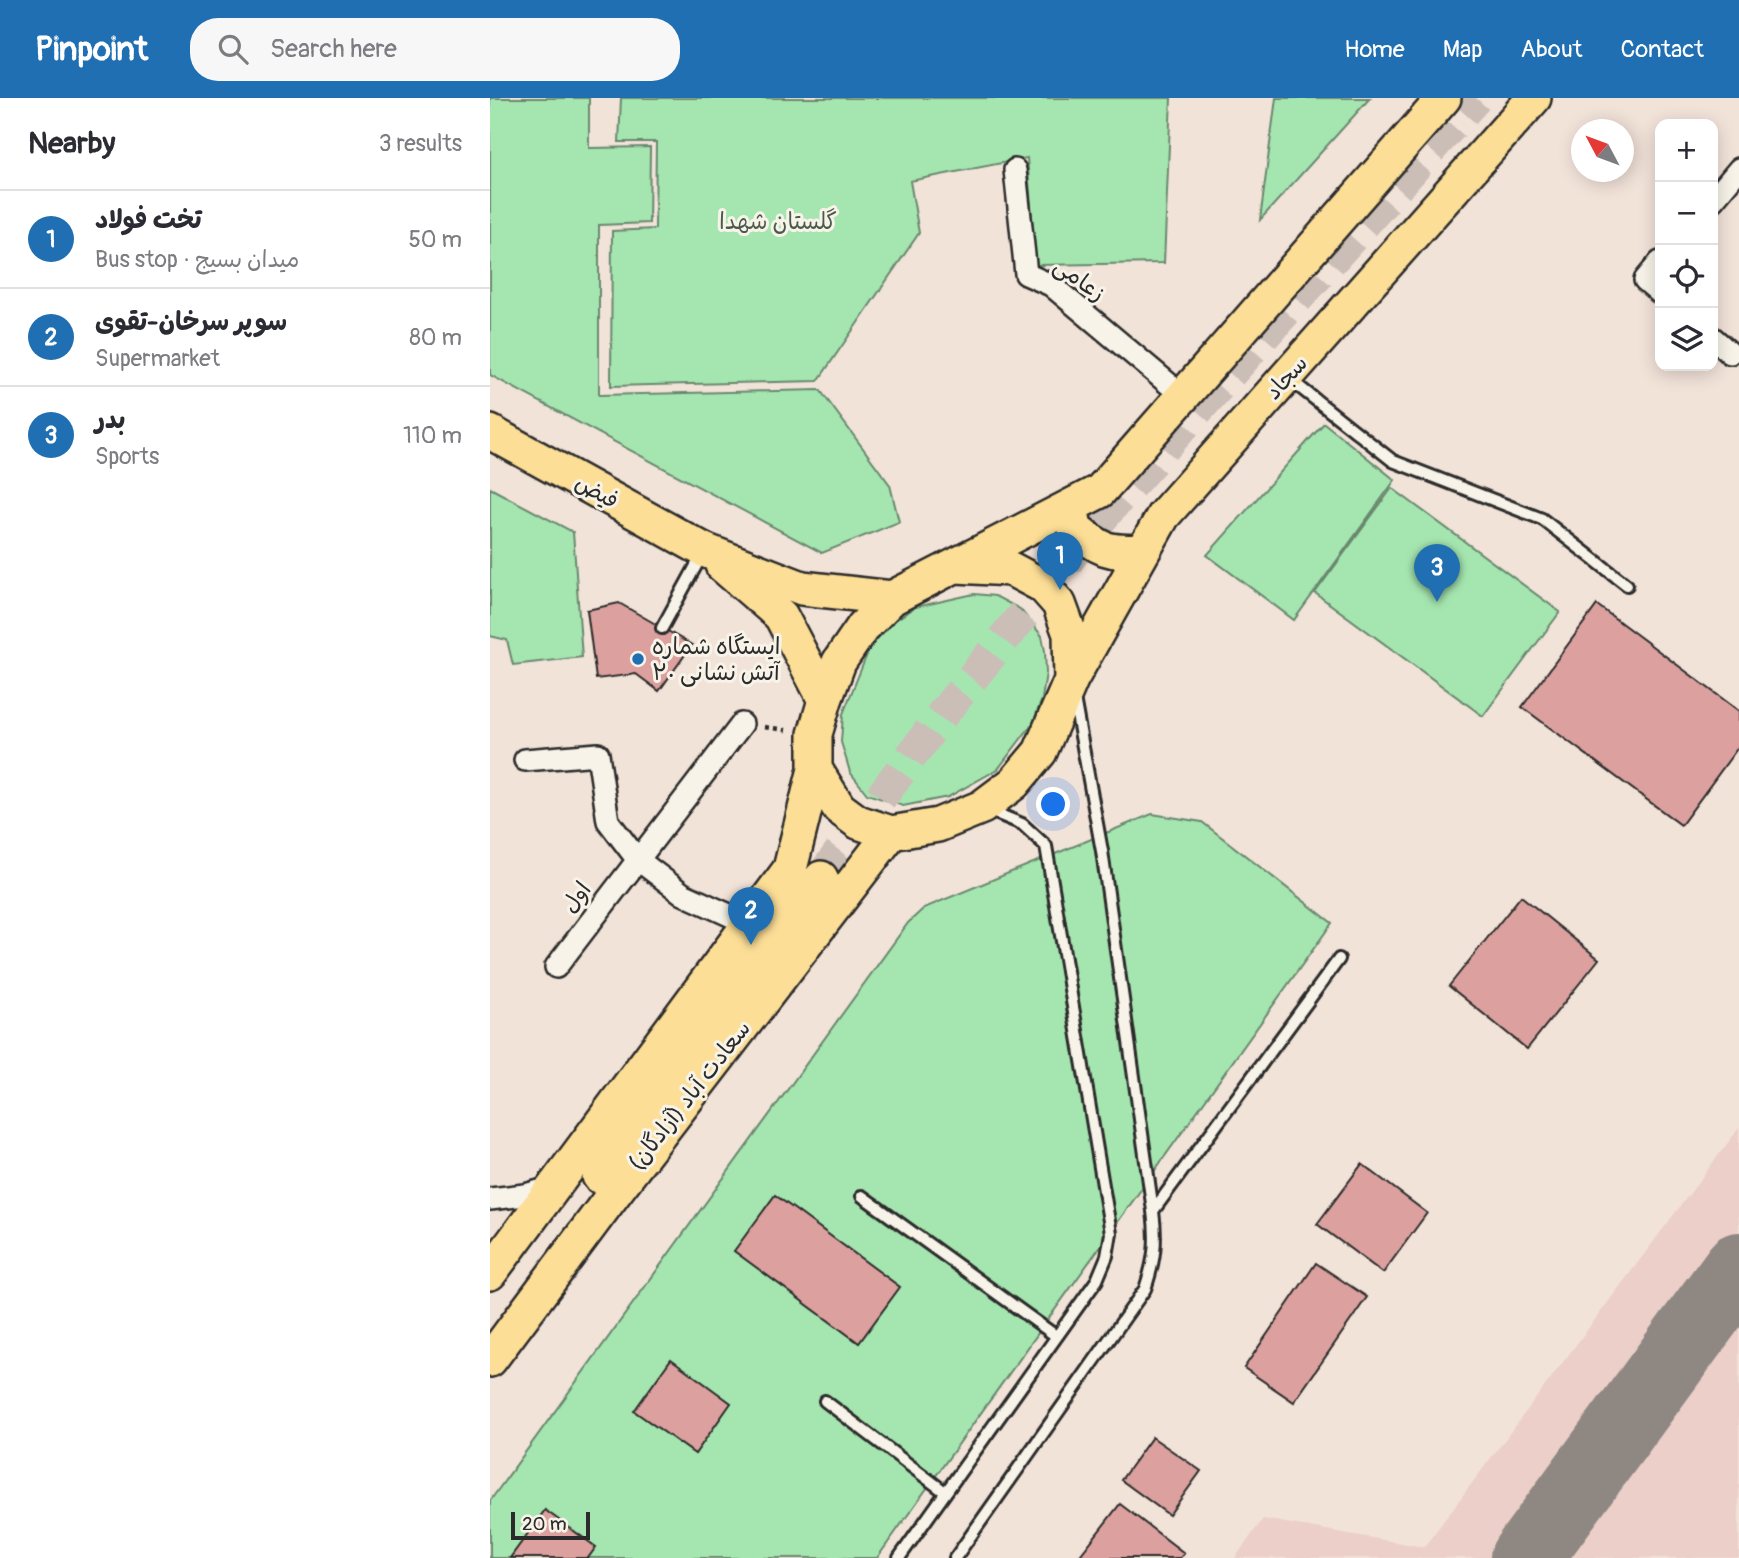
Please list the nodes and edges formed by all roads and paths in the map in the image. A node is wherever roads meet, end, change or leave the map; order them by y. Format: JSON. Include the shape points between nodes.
{"nodes":[{"id":1,"x":1444,"y":98,"type":"edge"},
{"id":2,"x":1534,"y":98,"type":"edge"},
{"id":3,"x":1739,"y":169,"type":"edge"},
{"id":4,"x":1014,"y":170,"type":"dead end"},
{"id":5,"x":1718,"y":194,"type":"edge"},
{"id":6,"x":1655,"y":268,"type":"edge"},
{"id":7,"x":1655,"y":289,"type":"edge"},
{"id":8,"x":1718,"y":342,"type":"edge"},
{"id":9,"x":1730,"y":353,"type":"dead end"},
{"id":10,"x":1286,"y":377,"type":"junction"},
{"id":11,"x":1183,"y":396,"type":"junction"},
{"id":12,"x":490,"y":432,"type":"edge"},
{"id":13,"x":1071,"y":506,"type":"junction"},
{"id":14,"x":704,"y":550,"type":"junction"},
{"id":15,"x":1142,"y":551,"type":"junction"},
{"id":16,"x":956,"y":566,"type":"junction"},
{"id":17,"x":1627,"y":585,"type":"dead end"},
{"id":18,"x":892,"y":598,"type":"junction"},
{"id":19,"x":662,"y":628,"type":"dead end"},
{"id":20,"x":1071,"y":680,"type":"junction"},
{"id":21,"x":825,"y":700,"type":"junction"},
{"id":22,"x":742,"y":724,"type":"joint"},
{"id":23,"x":815,"y":734,"type":"junction"},
{"id":24,"x":525,"y":760,"type":"dead end"},
{"id":25,"x":815,"y":769,"type":"junction"},
{"id":26,"x":982,"y":807,"type":"junction"},
{"id":27,"x":891,"y":833,"type":"junction"},
{"id":28,"x":637,"y":859,"type":"junction"},
{"id":29,"x":821,"y":878,"type":"tunnel mouth"},
{"id":30,"x":749,"y":925,"type":"junction"},
{"id":31,"x":1339,"y":959,"type":"dead end"},
{"id":32,"x":556,"y":967,"type":"dead end"},
{"id":33,"x":554,"y":1187,"type":"junction"},
{"id":34,"x":862,"y":1196,"type":"dead end"},
{"id":35,"x":490,"y":1199,"type":"edge"},
{"id":36,"x":1153,"y":1211,"type":"junction"},
{"id":37,"x":490,"y":1273,"type":"edge"},
{"id":38,"x":490,"y":1322,"type":"edge"},
{"id":39,"x":1056,"y":1336,"type":"junction"},
{"id":40,"x":490,"y":1360,"type":"edge"},
{"id":41,"x":825,"y":1401,"type":"dead end"},
{"id":42,"x":946,"y":1492,"type":"junction"},
{"id":43,"x":899,"y":1558,"type":"edge"},
{"id":44,"x":955,"y":1558,"type":"edge"}],
"edges":[{"from":1,"to":11,"type":"main road"},
{"from":2,"to":10,"type":"main road","name":"سجاد"},
{"from":3,"to":5,"type":"street"},
{"from":4,"to":11,"type":"street","name":"زعامی","via":[[1026,274],[1051,285]]},
{"from":6,"to":7,"type":"street","via":[[1645,280]]},
{"from":8,"to":9,"type":"street"},
{"from":10,"to":15,"type":"main road","name":"سجاد","via":[[1163,516]]},
{"from":10,"to":17,"type":"lane","via":[[1393,461],[1542,519]]},
{"from":11,"to":13,"type":"main road","via":[[1100,491]]},
{"from":12,"to":14,"type":"main road","name":"فیض"},
{"from":13,"to":15,"type":"main road","via":[[1075,528],[1096,545],[1115,553]]},
{"from":13,"to":16,"type":"main road"},
{"from":14,"to":18,"type":"main road","via":[[802,588]]},
{"from":14,"to":19,"type":"lane"},
{"from":14,"to":21,"type":"main road","via":[[781,616]]},
{"from":15,"to":20,"type":"main road","name":"سجاد"},
{"from":16,"to":18,"type":"main road"},
{"from":16,"to":20,"type":"main road","via":[[1011,569],[1043,586],[1059,604],[1070,634]]},
{"from":18,"to":21,"type":"main road","via":[[863,627],[839,662]]},
{"from":20,"to":26,"type":"main road","name":"سجاد","via":[[1040,752],[1014,783]]},
{"from":20,"to":36,"type":"lane","via":[[1102,851]]},
{"from":21,"to":23,"type":"main road"},
{"from":22,"to":23,"type":"path"},
{"from":22,"to":28,"type":"street","name":"اول"},
{"from":23,"to":25,"type":"main road"},
{"from":24,"to":28,"type":"street","via":[[598,754],[608,821]]},
{"from":25,"to":27,"type":"main road","via":[[839,808],[858,822]]},
{"from":25,"to":30,"type":"main road","via":[[790,869]]},
{"from":26,"to":27,"type":"main road","name":"سجاد","via":[[938,825]]},
{"from":26,"to":39,"type":"lane","via":[[1022,824],[1046,846],[1111,1233],[1097,1280]]},
{"from":27,"to":40,"type":"main road","name":"سعادت آباد (آزادگان)"},
{"from":28,"to":30,"type":"street","via":[[683,894]]},
{"from":28,"to":32,"type":"street","name":"اول"},
{"from":29,"to":38,"type":"main road"},
{"from":30,"to":33,"type":"main road"},
{"from":31,"to":36,"type":"lane"},
{"from":33,"to":35,"type":"street"},
{"from":33,"to":37,"type":"main road"},
{"from":34,"to":39,"type":"lane"},
{"from":36,"to":44,"type":"lane","via":[[1154,1262],[1145,1289]]},
{"from":39,"to":42,"type":"lane"},
{"from":41,"to":42,"type":"lane"},
{"from":42,"to":43,"type":"lane"}]}
